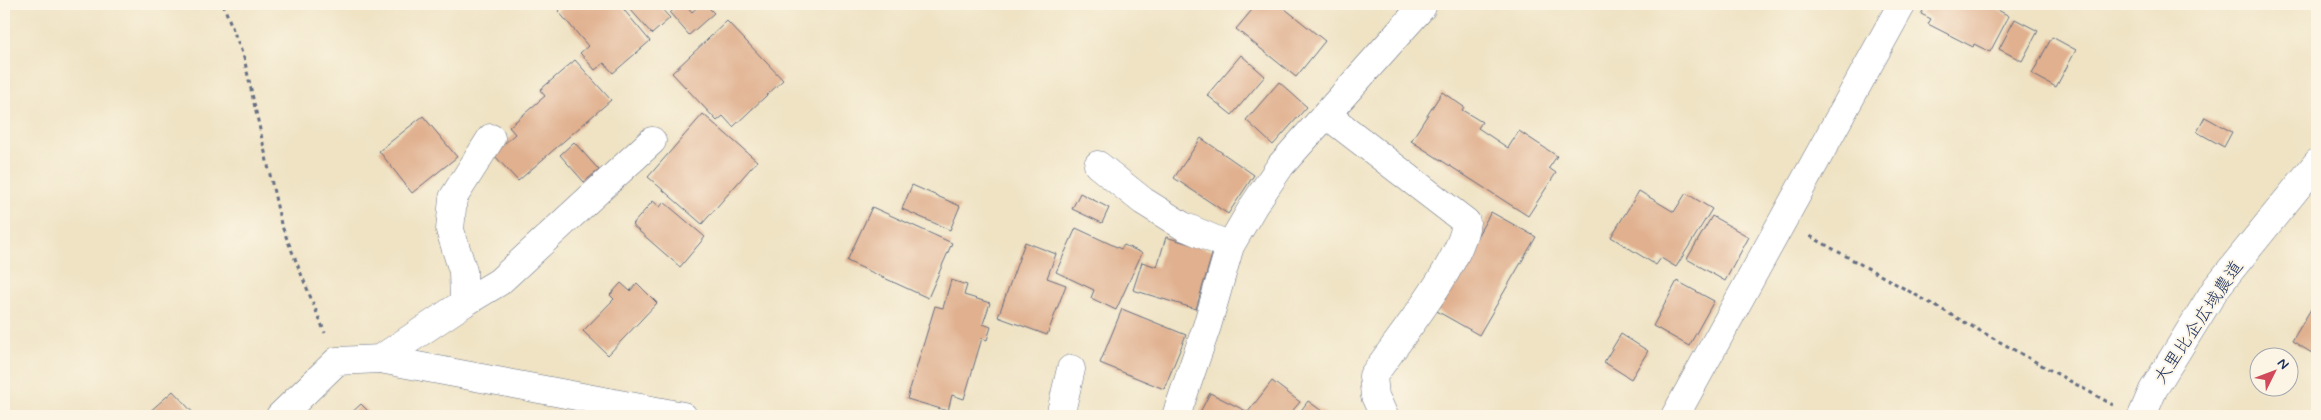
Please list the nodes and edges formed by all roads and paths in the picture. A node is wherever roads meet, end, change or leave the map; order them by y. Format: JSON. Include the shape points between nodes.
{"nodes":[{"id":1,"x":223,"y":4,"type":"edge"},
{"id":2,"x":1902,"y":4,"type":"edge"},
{"id":3,"x":1422,"y":7,"type":"dead end"},
{"id":4,"x":1327,"y":115,"type":"junction"},
{"id":5,"x":491,"y":138,"type":"dead end"},
{"id":6,"x":652,"y":141,"type":"dead end"},
{"id":7,"x":2317,"y":163,"type":"edge"},
{"id":8,"x":1098,"y":165,"type":"dead end"},
{"id":9,"x":1784,"y":222,"type":"junction"},
{"id":10,"x":1230,"y":246,"type":"junction"},
{"id":11,"x":464,"y":304,"type":"junction"},
{"id":12,"x":380,"y":359,"type":"junction"},
{"id":13,"x":337,"y":361,"type":"junction"},
{"id":14,"x":1071,"y":368,"type":"dead end"},
{"id":15,"x":2115,"y":406,"type":"dead end"},
{"id":16,"x":280,"y":416,"type":"edge"},
{"id":17,"x":682,"y":416,"type":"edge"},
{"id":18,"x":1060,"y":416,"type":"edge"},
{"id":19,"x":1176,"y":416,"type":"edge"},
{"id":20,"x":1384,"y":416,"type":"edge"},
{"id":21,"x":1675,"y":416,"type":"edge"},
{"id":22,"x":2142,"y":416,"type":"edge"}],
"edges":[{"from":1,"to":13,"type":"path","via":[[244,58],[281,224]]},
{"from":2,"to":9,"type":"street"},
{"from":3,"to":4,"type":"street"},
{"from":4,"to":10,"type":"street","via":[[1281,165]]},
{"from":4,"to":20,"type":"street","via":[[1466,222],[1465,234],[1441,280],[1373,376],[1375,396]]},
{"from":5,"to":11,"type":"street","via":[[453,198],[450,230],[463,270]]},
{"from":6,"to":11,"type":"street","via":[[499,282]]},
{"from":7,"to":22,"type":"street","name":"大里比企広域農道","via":[[2216,288],[2153,390]]},
{"from":8,"to":10,"type":"street","via":[[1143,201],[1184,226]]},
{"from":9,"to":15,"type":"path"},
{"from":9,"to":21,"type":"street"},
{"from":10,"to":19,"type":"street"},
{"from":11,"to":12,"type":"street"},
{"from":12,"to":13,"type":"street"},
{"from":12,"to":17,"type":"street"},
{"from":13,"to":16,"type":"street"},
{"from":14,"to":18,"type":"street"}]}
